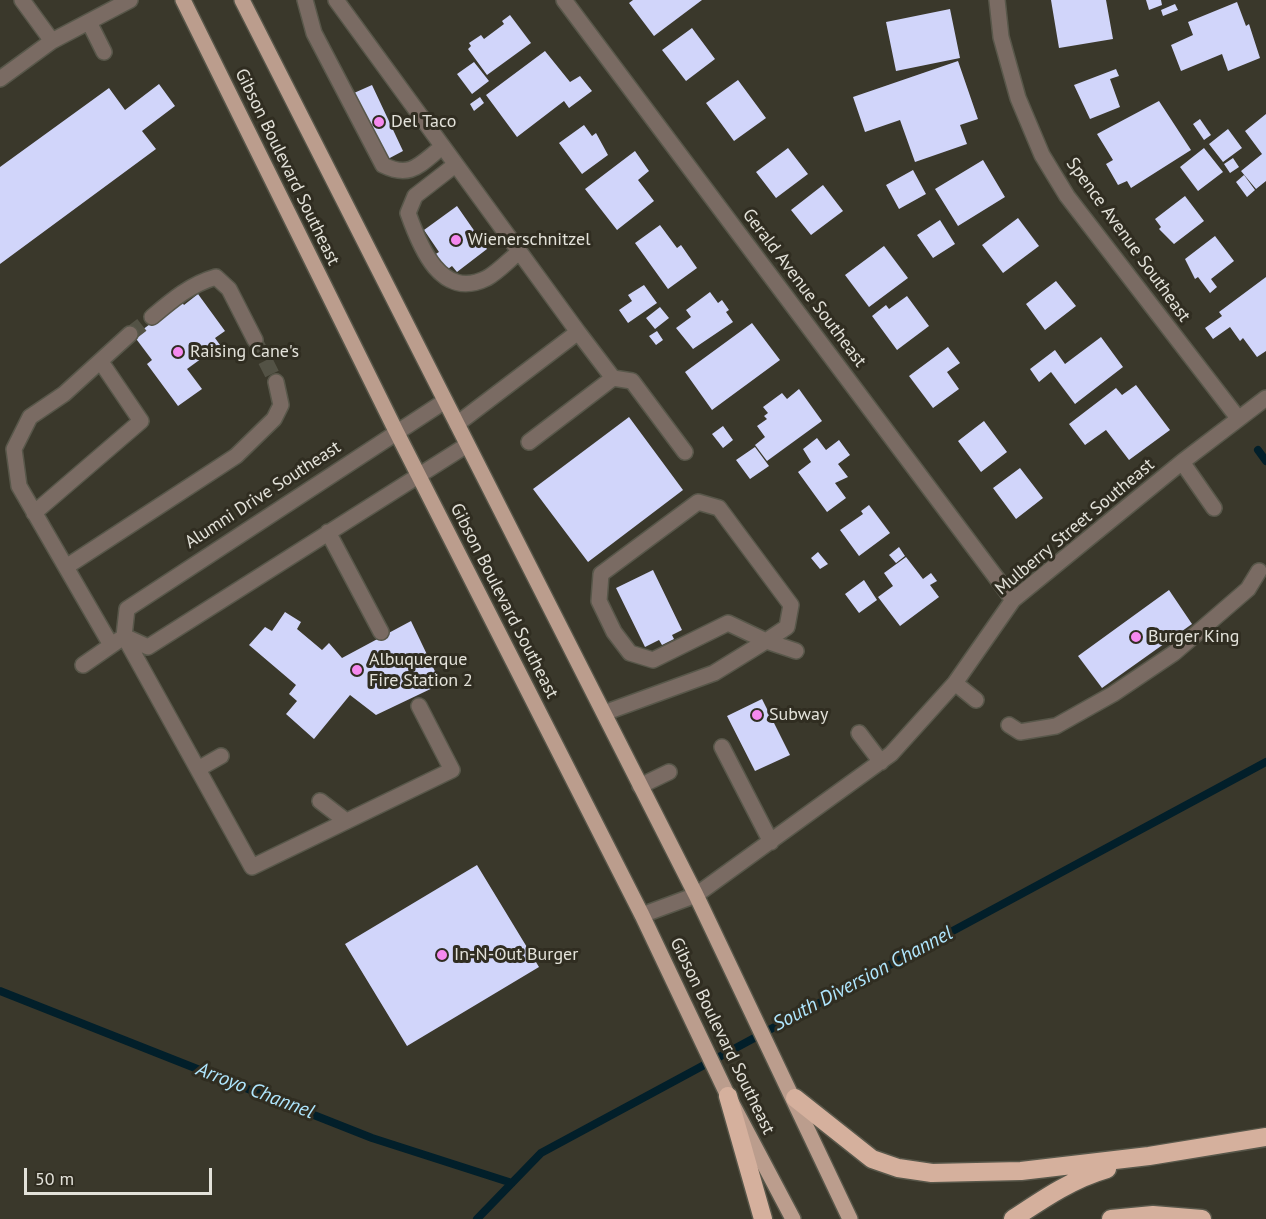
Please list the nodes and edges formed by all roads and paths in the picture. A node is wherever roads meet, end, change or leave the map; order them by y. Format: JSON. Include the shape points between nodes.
{"nodes":[{"id":1,"x":22,"y":0,"type":"edge"},
{"id":2,"x":130,"y":0,"type":"edge"},
{"id":3,"x":183,"y":0,"type":"edge"},
{"id":4,"x":242,"y":0,"type":"edge"},
{"id":5,"x":305,"y":0,"type":"edge"},
{"id":6,"x":336,"y":0,"type":"edge"},
{"id":7,"x":564,"y":0,"type":"edge"},
{"id":8,"x":997,"y":0,"type":"edge"},
{"id":9,"x":89,"y":22,"type":"junction"},
{"id":10,"x":52,"y":41,"type":"junction"},
{"id":11,"x":104,"y":52,"type":"dead end"},
{"id":12,"x":2,"y":74,"type":"edge"},
{"id":13,"x":442,"y":147,"type":"junction"},
{"id":14,"x":455,"y":165,"type":"junction"},
{"id":15,"x":519,"y":252,"type":"junction"},
{"id":16,"x":152,"y":317,"type":"tunnel mouth"},
{"id":17,"x":578,"y":332,"type":"junction"},
{"id":18,"x":129,"y":334,"type":"tunnel mouth"},
{"id":19,"x":255,"y":340,"type":"tunnel mouth"},
{"id":20,"x":101,"y":362,"type":"junction"},
{"id":21,"x":613,"y":378,"type":"junction"},
{"id":22,"x":276,"y":382,"type":"tunnel mouth"},
{"id":23,"x":1266,"y":398,"type":"edge"},
{"id":24,"x":445,"y":401,"type":"junction"},
{"id":25,"x":1238,"y":418,"type":"junction"},
{"id":26,"x":457,"y":424,"type":"junction"},
{"id":27,"x":396,"y":431,"type":"junction"},
{"id":28,"x":529,"y":442,"type":"dead end"},
{"id":29,"x":467,"y":445,"type":"junction"},
{"id":30,"x":685,"y":452,"type":"dead end"},
{"id":31,"x":1182,"y":462,"type":"junction"},
{"id":32,"x":418,"y":474,"type":"junction"},
{"id":33,"x":1214,"y":508,"type":"dead end"},
{"id":34,"x":34,"y":513,"type":"junction"},
{"id":35,"x":328,"y":532,"type":"junction"},
{"id":36,"x":66,"y":567,"type":"junction"},
{"id":37,"x":1259,"y":571,"type":"dead end"},
{"id":38,"x":1014,"y":600,"type":"junction"},
{"id":39,"x":381,"y":632,"type":"dead end"},
{"id":40,"x":118,"y":641,"type":"junction"},
{"id":41,"x":766,"y":641,"type":"junction"},
{"id":42,"x":796,"y":651,"type":"dead end"},
{"id":43,"x":84,"y":665,"type":"dead end"},
{"id":44,"x":955,"y":682,"type":"junction"},
{"id":45,"x":976,"y":700,"type":"dead end"},
{"id":46,"x":419,"y":706,"type":"dead end"},
{"id":47,"x":604,"y":714,"type":"junction"},
{"id":48,"x":1009,"y":725,"type":"dead end"},
{"id":49,"x":859,"y":733,"type":"dead end"},
{"id":50,"x":722,"y":747,"type":"dead end"},
{"id":51,"x":221,"y":756,"type":"dead end"},
{"id":52,"x":881,"y":762,"type":"junction"},
{"id":53,"x":198,"y":769,"type":"junction"},
{"id":54,"x":669,"y":772,"type":"dead end"},
{"id":55,"x":640,"y":786,"type":"junction"},
{"id":56,"x":320,"y":801,"type":"dead end"},
{"id":57,"x":346,"y":821,"type":"junction"},
{"id":58,"x":771,"y":842,"type":"junction"},
{"id":59,"x":696,"y":895,"type":"junction"},
{"id":60,"x":642,"y":915,"type":"junction"},
{"id":61,"x":728,"y":1096,"type":"junction"},
{"id":62,"x":795,"y":1098,"type":"junction"},
{"id":63,"x":1266,"y":1137,"type":"edge"},
{"id":64,"x":1149,"y":1156,"type":"junction"},
{"id":65,"x":763,"y":1219,"type":"edge"},
{"id":66,"x":793,"y":1219,"type":"edge"},
{"id":67,"x":850,"y":1219,"type":"edge"},
{"id":68,"x":1013,"y":1219,"type":"edge"},
{"id":69,"x":1111,"y":1219,"type":"edge"},
{"id":70,"x":1202,"y":1219,"type":"edge"}],
"edges":[{"from":1,"to":10,"type":"street"},
{"from":2,"to":9,"type":"street"},
{"from":3,"to":27,"type":"main road","name":"Gibson Boulevard Southeast"},
{"from":4,"to":24,"type":"main road","name":"Gibson Boulevard Southeast"},
{"from":5,"to":13,"type":"street","via":[[314,33],[382,165],[396,171],[412,171]]},
{"from":6,"to":13,"type":"street"},
{"from":7,"to":38,"type":"street","name":"Gerald Avenue Southeast"},
{"from":8,"to":25,"type":"street","name":"Spence Avenue Southeast","via":[[1001,37],[1018,98],[1042,154],[1074,206]]},
{"from":9,"to":10,"type":"street"},
{"from":9,"to":11,"type":"street"},
{"from":10,"to":12,"type":"street"},
{"from":13,"to":14,"type":"street"},
{"from":14,"to":15,"type":"street"},
{"from":14,"to":15,"type":"street","via":[[415,196],[408,213],[418,242],[437,273],[458,284],[470,284],[488,277]]},
{"from":15,"to":17,"type":"street"},
{"from":16,"to":19,"type":"street","via":[[173,299],[216,277],[229,289]]},
{"from":17,"to":21,"type":"street"},
{"from":17,"to":26,"type":"street"},
{"from":18,"to":20,"type":"street"},
{"from":20,"to":34,"type":"street","via":[[30,417],[14,449],[19,486]]},
{"from":20,"to":34,"type":"street","via":[[141,420]]},
{"from":21,"to":28,"type":"street"},
{"from":21,"to":30,"type":"street","via":[[632,381]]},
{"from":22,"to":36,"type":"street","via":[[281,405],[274,419],[236,456]]},
{"from":23,"to":25,"type":"street","name":"Mulberry Street Southeast"},
{"from":24,"to":26,"type":"main road","name":"Gibson Boulevard Southeast"},
{"from":24,"to":27,"type":"street","name":"Alumni Drive Southeast"},
{"from":25,"to":31,"type":"street","name":"Mulberry Street Southeast"},
{"from":26,"to":29,"type":"main road","name":"Gibson Boulevard Southeast"},
{"from":27,"to":32,"type":"main road","name":"Gibson Boulevard Southeast"},
{"from":27,"to":40,"type":"street","name":"Alumni Drive Southeast","via":[[126,609]]},
{"from":29,"to":32,"type":"street"},
{"from":29,"to":47,"type":"main road","name":"Gibson Boulevard Southeast"},
{"from":31,"to":33,"type":"street"},
{"from":31,"to":38,"type":"street","name":"Mulberry Street Southeast"},
{"from":32,"to":35,"type":"street"},
{"from":32,"to":60,"type":"main road","name":"Gibson Boulevard Southeast"},
{"from":34,"to":36,"type":"street"},
{"from":35,"to":39,"type":"street"},
{"from":35,"to":40,"type":"street","via":[[148,647]]},
{"from":36,"to":40,"type":"street"},
{"from":37,"to":48,"type":"street","via":[[1248,589],[1174,652],[1113,694],[1056,726],[1020,732]]},
{"from":38,"to":44,"type":"street","name":"Mulberry Street Southeast"},
{"from":40,"to":43,"type":"street"},
{"from":40,"to":53,"type":"street"},
{"from":41,"to":41,"type":"street","via":[[787,627],[790,605],[719,508],[698,502],[601,574],[600,601],[614,632],[630,653],[653,660],[728,623]]},
{"from":41,"to":42,"type":"street"},
{"from":41,"to":47,"type":"street","via":[[714,673]]},
{"from":44,"to":45,"type":"street"},
{"from":44,"to":52,"type":"street","name":"Mulberry Street Southeast"},
{"from":46,"to":57,"type":"street","via":[[452,770]]},
{"from":47,"to":55,"type":"main road","name":"Gibson Boulevard Southeast"},
{"from":49,"to":52,"type":"street"},
{"from":50,"to":58,"type":"street"},
{"from":51,"to":53,"type":"street"},
{"from":52,"to":58,"type":"street","name":"Mulberry Street Southeast"},
{"from":53,"to":57,"type":"street","via":[[252,867]]},
{"from":54,"to":55,"type":"street"},
{"from":55,"to":59,"type":"main road","name":"Gibson Boulevard Southeast"},
{"from":56,"to":57,"type":"street"},
{"from":58,"to":59,"type":"street","name":"Mulberry Street Southeast"},
{"from":59,"to":60,"type":"street","name":"Mulberry Street Southeast"},
{"from":59,"to":62,"type":"main road","name":"Gibson Boulevard Southeast"},
{"from":60,"to":61,"type":"main road","name":"Gibson Boulevard Southeast"},
{"from":61,"to":65,"type":"highway"},
{"from":61,"to":66,"type":"main road","name":"Gibson Boulevard Southeast"},
{"from":62,"to":64,"type":"highway","via":[[872,1159],[932,1173],[1022,1171]]},
{"from":62,"to":67,"type":"main road","name":"Gibson Boulevard Southeast"},
{"from":63,"to":64,"type":"highway"},
{"from":64,"to":68,"type":"highway","via":[[1088,1174]]},
{"from":69,"to":70,"type":"highway","via":[[1153,1215]]}]}
